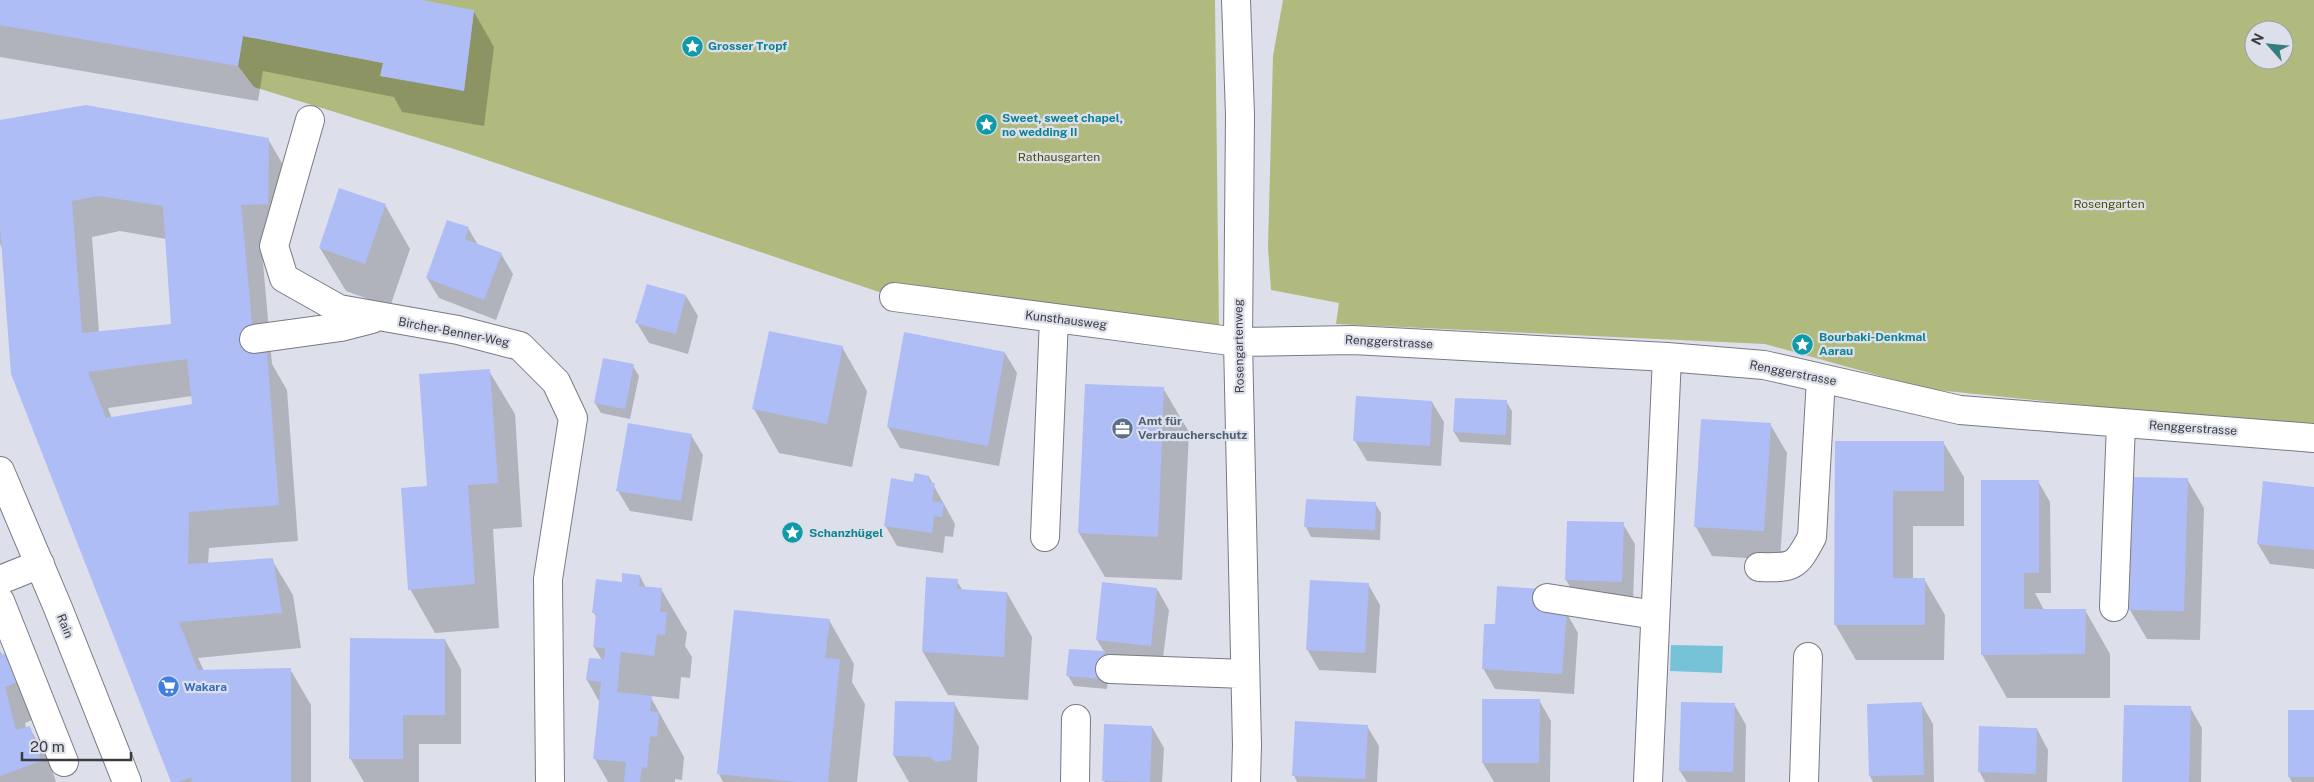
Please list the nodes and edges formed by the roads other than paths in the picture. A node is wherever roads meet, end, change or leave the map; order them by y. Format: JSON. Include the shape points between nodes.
{"nodes":[{"id":1,"x":1236,"y":0,"type":"edge"},
{"id":2,"x":310,"y":120,"type":"dead end"},
{"id":3,"x":894,"y":297,"type":"dead end"},
{"id":4,"x":378,"y":317,"type":"junction"},
{"id":5,"x":1054,"y":318,"type":"junction"},
{"id":6,"x":254,"y":339,"type":"dead end"},
{"id":7,"x":1238,"y":342,"type":"junction"},
{"id":8,"x":1668,"y":357,"type":"junction"},
{"id":9,"x":1821,"y":378,"type":"junction"},
{"id":10,"x":2121,"y":423,"type":"junction"},
{"id":11,"x":2314,"y":438,"type":"edge"},
{"id":12,"x":0,"y":471,"type":"edge"},
{"id":13,"x":1045,"y":537,"type":"dead end"},
{"id":14,"x":40,"y":564,"type":"junction"},
{"id":15,"x":1760,"y":567,"type":"dead end"},
{"id":16,"x":0,"y":580,"type":"edge"},
{"id":17,"x":1547,"y":598,"type":"dead end"},
{"id":18,"x":0,"y":601,"type":"edge"},
{"id":19,"x":2114,"y":607,"type":"dead end"},
{"id":20,"x":1656,"y":615,"type":"junction"},
{"id":21,"x":1808,"y":656,"type":"dead end"},
{"id":22,"x":1110,"y":669,"type":"dead end"},
{"id":23,"x":1245,"y":674,"type":"junction"},
{"id":24,"x":1076,"y":719,"type":"dead end"},
{"id":25,"x":64,"y":762,"type":"dead end"},
{"id":26,"x":127,"y":782,"type":"edge"},
{"id":27,"x":550,"y":782,"type":"edge"},
{"id":28,"x":1074,"y":782,"type":"edge"},
{"id":29,"x":1246,"y":782,"type":"edge"},
{"id":30,"x":1648,"y":782,"type":"edge"},
{"id":31,"x":1804,"y":782,"type":"edge"}],
"edges":[{"from":1,"to":7,"type":"street","name":"Rosengartenweg","via":[[1240,115]]},
{"from":2,"to":4,"type":"street","name":"Bircher-Benner-Weg","via":[[274,246],[284,278],[339,309]]},
{"from":3,"to":5,"type":"street","name":"Kunsthausweg"},
{"from":4,"to":6,"type":"street","via":[[341,327]]},
{"from":4,"to":27,"type":"street","name":"Bircher-Benner-Weg","via":[[458,330],[520,346],[556,382],[574,418],[548,579]]},
{"from":5,"to":7,"type":"street","name":"Kunsthausweg"},
{"from":5,"to":13,"type":"street"},
{"from":7,"to":8,"type":"street","name":"Renggerstrasse","via":[[1344,340]]},
{"from":7,"to":23,"type":"street","name":"Rosengartenweg"},
{"from":8,"to":9,"type":"street","name":"Renggerstrasse","via":[[1764,365]]},
{"from":8,"to":20,"type":"street"},
{"from":9,"to":10,"type":"street","name":"Renggerstrasse","via":[[1960,410]]},
{"from":9,"to":15,"type":"street","via":[[1812,537],[1800,559],[1785,568]]},
{"from":10,"to":11,"type":"street","name":"Renggerstrasse"},
{"from":10,"to":19,"type":"street"},
{"from":12,"to":14,"type":"street","name":"Rain"},
{"from":14,"to":16,"type":"street"},
{"from":14,"to":26,"type":"street","name":"Rain"},
{"from":17,"to":20,"type":"street"},
{"from":18,"to":25,"type":"street"},
{"from":20,"to":30,"type":"street"},
{"from":21,"to":31,"type":"street"},
{"from":22,"to":23,"type":"street"},
{"from":23,"to":29,"type":"street","name":"Rosengartenweg"},
{"from":24,"to":28,"type":"street"}]}
